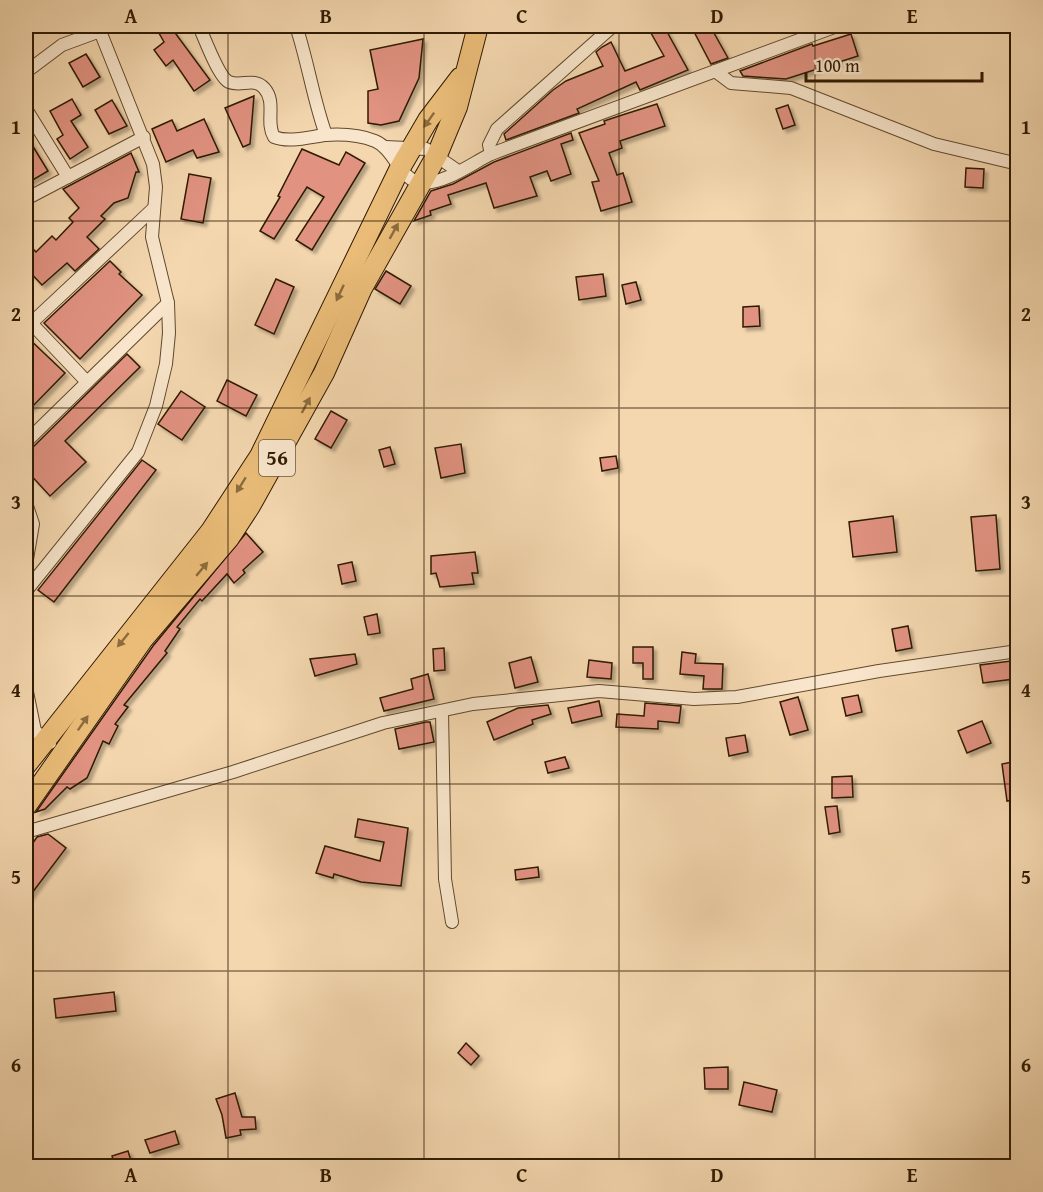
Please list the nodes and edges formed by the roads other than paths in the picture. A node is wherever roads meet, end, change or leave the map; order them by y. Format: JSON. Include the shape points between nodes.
{"nodes":[{"id":1,"x":199,"y":26,"type":"edge"},
{"id":2,"x":296,"y":26,"type":"edge"},
{"id":3,"x":478,"y":26,"type":"edge"},
{"id":4,"x":613,"y":26,"type":"edge"},
{"id":5,"x":837,"y":26,"type":"edge"},
{"id":6,"x":715,"y":71,"type":"junction"},
{"id":7,"x":26,"y":72,"type":"edge"},
{"id":8,"x":464,"y":73,"type":"junction"},
{"id":9,"x":26,"y":109,"type":"edge"},
{"id":10,"x":326,"y":135,"type":"junction"},
{"id":11,"x":144,"y":137,"type":"junction"},
{"id":12,"x":386,"y":147,"type":"junction"},
{"id":13,"x":411,"y":147,"type":"junction"},
{"id":14,"x":491,"y":154,"type":"junction"},
{"id":15,"x":438,"y":155,"type":"junction"},
{"id":16,"x":1017,"y":164,"type":"edge"},
{"id":17,"x":400,"y":168,"type":"junction"},
{"id":18,"x":458,"y":171,"type":"junction"},
{"id":19,"x":68,"y":177,"type":"junction"},
{"id":20,"x":422,"y":183,"type":"junction"},
{"id":21,"x":26,"y":199,"type":"edge"},
{"id":22,"x":153,"y":209,"type":"junction"},
{"id":23,"x":168,"y":303,"type":"junction"},
{"id":24,"x":28,"y":325,"type":"edge"},
{"id":25,"x":87,"y":382,"type":"junction"},
{"id":26,"x":26,"y":442,"type":"edge"},
{"id":27,"x":26,"y":503,"type":"edge"},
{"id":28,"x":26,"y":565,"type":"edge"},
{"id":29,"x":26,"y":590,"type":"edge"},
{"id":30,"x":1017,"y":651,"type":"edge"},
{"id":31,"x":26,"y":687,"type":"edge"},
{"id":32,"x":442,"y":711,"type":"junction"},
{"id":33,"x":44,"y":739,"type":"junction"},
{"id":34,"x":63,"y":752,"type":"junction"},
{"id":35,"x":26,"y":765,"type":"edge"},
{"id":36,"x":26,"y":806,"type":"edge"},
{"id":37,"x":26,"y":832,"type":"edge"},
{"id":38,"x":452,"y":922,"type":"dead end"}],
"edges":[{"from":1,"to":10,"type":"street","via":[[223,78],[234,84],[258,83],[266,90],[272,110],[268,125],[274,137]]},
{"from":2,"to":10,"type":"street"},
{"from":3,"to":8,"type":"main road","number":"56"},
{"from":4,"to":14,"type":"street","via":[[497,129],[489,145]]},
{"from":5,"to":6,"type":"street"},
{"from":6,"to":14,"type":"street"},
{"from":6,"to":16,"type":"street","via":[[731,83],[791,88],[934,144]]},
{"from":7,"to":11,"type":"street","via":[[62,45],[100,31]]},
{"from":8,"to":13,"type":"main road","number":"56","one_way":true},
{"from":8,"to":15,"type":"main road","number":"56","via":[[457,106]]},
{"from":9,"to":19,"type":"street"},
{"from":10,"to":12,"type":"street","via":[[354,136]]},
{"from":11,"to":19,"type":"street"},
{"from":11,"to":22,"type":"street","via":[[156,187]]},
{"from":12,"to":13,"type":"street"},
{"from":12,"to":17,"type":"street"},
{"from":13,"to":15,"type":"street"},
{"from":13,"to":17,"type":"main road","number":"56"},
{"from":14,"to":18,"type":"street"},
{"from":15,"to":18,"type":"street"},
{"from":15,"to":20,"type":"main road","number":"56"},
{"from":17,"to":20,"type":"street","via":[[409,178]]},
{"from":17,"to":33,"type":"main road","number":"56","one_way":true,"via":[[265,446],[232,501]]},
{"from":18,"to":20,"type":"street"},
{"from":19,"to":21,"type":"street"},
{"from":34,"to":20,"type":"main road","number":"56","one_way":true,"via":[[143,639],[229,538],[250,506],[324,373],[362,288]]},
{"from":22,"to":23,"type":"street","via":[[152,237]]},
{"from":22,"to":24,"type":"street"},
{"from":23,"to":25,"type":"street"},
{"from":23,"to":29,"type":"street","via":[[166,364],[156,406],[138,452]]},
{"from":24,"to":25,"type":"street"},
{"from":25,"to":26,"type":"street"},
{"from":27,"to":28,"type":"street","via":[[33,524]]},
{"from":30,"to":32,"type":"street","via":[[879,670],[737,697],[694,699],[574,692]]},
{"from":31,"to":33,"type":"street","via":[[35,731]]},
{"from":32,"to":37,"type":"street","via":[[383,723],[147,799]]},
{"from":32,"to":38,"type":"street","via":[[445,879]]},
{"from":33,"to":34,"type":"street"},
{"from":33,"to":35,"type":"main road","number":"56"},
{"from":34,"to":36,"type":"main road","number":"56"}]}
